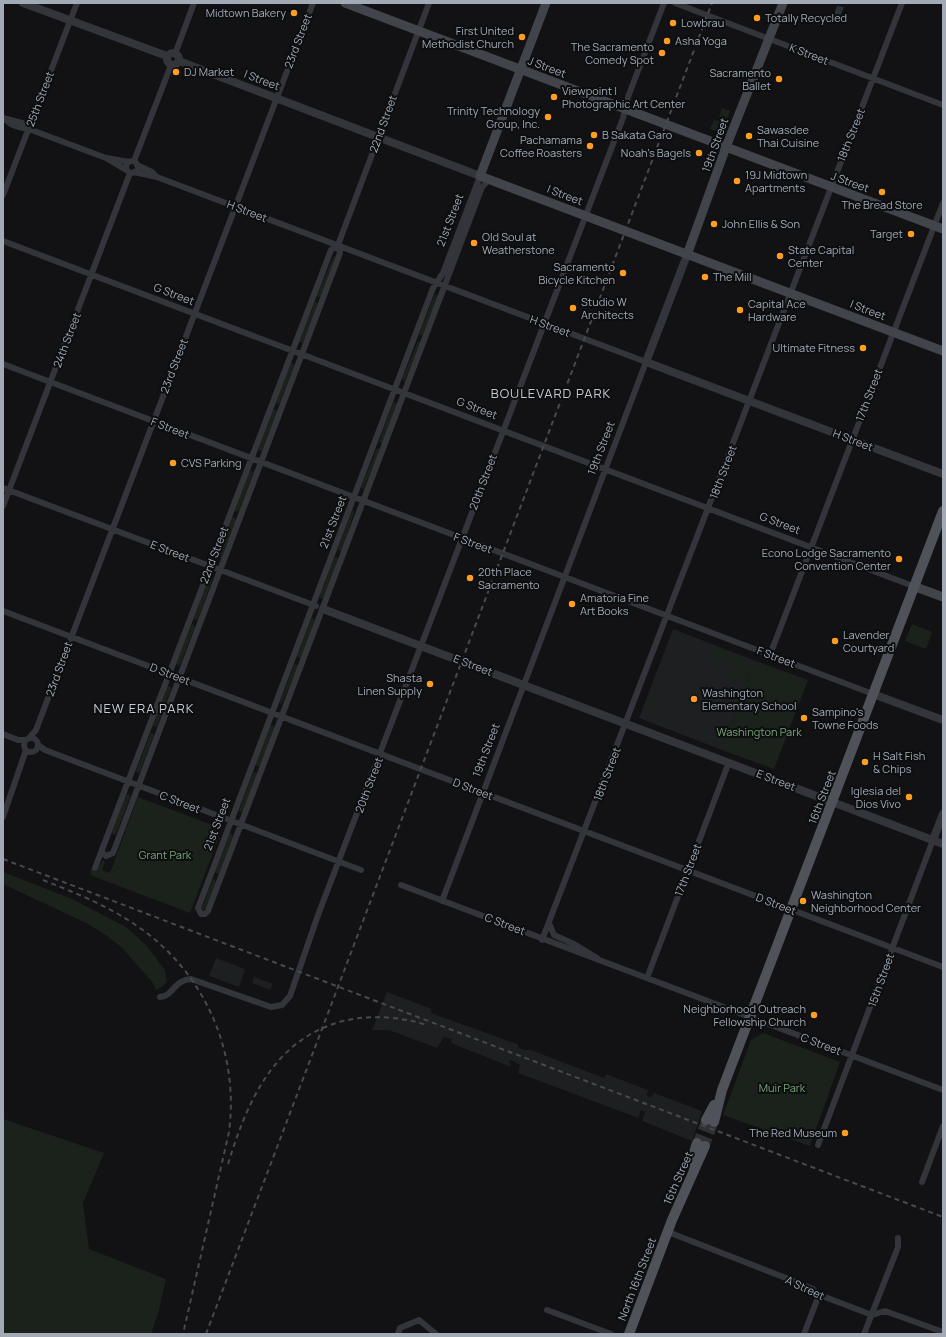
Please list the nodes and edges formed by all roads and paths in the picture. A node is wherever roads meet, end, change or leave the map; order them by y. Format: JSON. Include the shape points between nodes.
{"nodes":[{"id":1,"x":23,"y":3,"type":"edge"},
{"id":2,"x":77,"y":3,"type":"edge"},
{"id":3,"x":194,"y":3,"type":"edge"},
{"id":4,"x":313,"y":3,"type":"edge"},
{"id":5,"x":345,"y":3,"type":"edge"},
{"id":6,"x":429,"y":3,"type":"edge"},
{"id":7,"x":546,"y":3,"type":"edge"},
{"id":8,"x":664,"y":3,"type":"edge"},
{"id":9,"x":675,"y":3,"type":"edge"},
{"id":10,"x":783,"y":3,"type":"edge"},
{"id":11,"x":902,"y":3,"type":"edge"},
{"id":12,"x":70,"y":21,"type":"junction"},
{"id":13,"x":418,"y":31,"type":"junction"},
{"id":14,"x":769,"y":39,"type":"junction"},
{"id":15,"x":173,"y":59,"type":"junction"},
{"id":16,"x":520,"y":69,"type":"junction"},
{"id":17,"x":873,"y":78,"type":"junction"},
{"id":18,"x":276,"y":99,"type":"junction"},
{"id":19,"x":943,"y":105,"type":"edge"},
{"id":20,"x":625,"y":109,"type":"junction"},
{"id":21,"x":4,"y":118,"type":"edge"},
{"id":22,"x":29,"y":128,"type":"junction"},
{"id":23,"x":378,"y":137,"type":"junction"},
{"id":24,"x":726,"y":147,"type":"junction"},
{"id":25,"x":106,"y":158,"type":"junction"},
{"id":26,"x":133,"y":163,"type":"junction"},
{"id":27,"x":130,"y":172,"type":"junction"},
{"id":28,"x":480,"y":176,"type":"junction"},
{"id":29,"x":157,"y":177,"type":"junction"},
{"id":30,"x":489,"y":180,"type":"junction"},
{"id":31,"x":830,"y":188,"type":"junction"},
{"id":32,"x":3,"y":195,"type":"edge"},
{"id":33,"x":943,"y":203,"type":"edge"},
{"id":34,"x":234,"y":206,"type":"junction"},
{"id":35,"x":585,"y":216,"type":"junction"},
{"id":36,"x":939,"y":228,"type":"edge"},
{"id":37,"x":3,"y":241,"type":"edge"},
{"id":38,"x":338,"y":245,"type":"junction"},
{"id":39,"x":687,"y":254,"type":"junction"},
{"id":40,"x":91,"y":275,"type":"junction"},
{"id":41,"x":437,"y":283,"type":"junction"},
{"id":42,"x":445,"y":287,"type":"junction"},
{"id":43,"x":790,"y":294,"type":"junction"},
{"id":44,"x":194,"y":314,"type":"junction"},
{"id":45,"x":544,"y":324,"type":"junction"},
{"id":46,"x":894,"y":332,"type":"junction"},
{"id":47,"x":292,"y":351,"type":"junction"},
{"id":48,"x":943,"y":351,"type":"edge"},
{"id":49,"x":302,"y":355,"type":"junction"},
{"id":50,"x":646,"y":362,"type":"junction"},
{"id":51,"x":3,"y":364,"type":"edge"},
{"id":52,"x":51,"y":383,"type":"junction"},
{"id":53,"x":395,"y":390,"type":"junction"},
{"id":54,"x":405,"y":394,"type":"junction"},
{"id":55,"x":749,"y":402,"type":"junction"},
{"id":56,"x":153,"y":422,"type":"junction"},
{"id":57,"x":503,"y":431,"type":"junction"},
{"id":58,"x":852,"y":440,"type":"junction"},
{"id":59,"x":251,"y":459,"type":"junction"},
{"id":60,"x":261,"y":462,"type":"junction"},
{"id":61,"x":606,"y":470,"type":"junction"},
{"id":62,"x":943,"y":474,"type":"edge"},
{"id":63,"x":6,"y":490,"type":"edge"},
{"id":64,"x":355,"y":498,"type":"junction"},
{"id":65,"x":364,"y":501,"type":"junction"},
{"id":66,"x":3,"y":506,"type":"edge"},
{"id":67,"x":709,"y":509,"type":"junction"},
{"id":68,"x":943,"y":511,"type":"edge"},
{"id":69,"x":112,"y":529,"type":"junction"},
{"id":70,"x":462,"y":539,"type":"junction"},
{"id":71,"x":811,"y":548,"type":"junction"},
{"id":72,"x":210,"y":566,"type":"junction"},
{"id":73,"x":220,"y":570,"type":"junction"},
{"id":74,"x":565,"y":577,"type":"junction"},
{"id":75,"x":914,"y":586,"type":"junction"},
{"id":76,"x":943,"y":597,"type":"edge"},
{"id":77,"x":314,"y":606,"type":"junction"},
{"id":78,"x":323,"y":609,"type":"junction"},
{"id":79,"x":3,"y":611,"type":"edge"},
{"id":80,"x":667,"y":616,"type":"junction"},
{"id":81,"x":71,"y":637,"type":"junction"},
{"id":82,"x":421,"y":646,"type":"junction"},
{"id":83,"x":770,"y":655,"type":"junction"},
{"id":84,"x":169,"y":674,"type":"junction"},
{"id":85,"x":179,"y":678,"type":"junction"},
{"id":86,"x":524,"y":684,"type":"junction"},
{"id":87,"x":873,"y":694,"type":"junction"},
{"id":88,"x":272,"y":713,"type":"junction"},
{"id":89,"x":282,"y":717,"type":"junction"},
{"id":90,"x":943,"y":720,"type":"edge"},
{"id":91,"x":627,"y":723,"type":"junction"},
{"id":92,"x":3,"y":734,"type":"edge"},
{"id":93,"x":31,"y":745,"type":"junction"},
{"id":94,"x":381,"y":754,"type":"junction"},
{"id":95,"x":729,"y":762,"type":"junction"},
{"id":96,"x":128,"y":782,"type":"junction"},
{"id":97,"x":138,"y":786,"type":"junction"},
{"id":98,"x":483,"y":793,"type":"junction"},
{"id":99,"x":833,"y":801,"type":"junction"},
{"id":100,"x":943,"y":814,"type":"edge"},
{"id":101,"x":3,"y":817,"type":"edge"},
{"id":102,"x":231,"y":821,"type":"junction"},
{"id":103,"x":241,"y":825,"type":"junction"},
{"id":104,"x":585,"y":832,"type":"junction"},
{"id":105,"x":933,"y":840,"type":"junction"},
{"id":106,"x":943,"y":844,"type":"edge"},
{"id":107,"x":102,"y":849,"type":"junction"},
{"id":108,"x":339,"y":862,"type":"junction"},
{"id":109,"x":95,"y":868,"type":"dead end"},
{"id":110,"x":361,"y":870,"type":"dead end"},
{"id":111,"x":688,"y":870,"type":"junction"},
{"id":112,"x":211,"y":874,"type":"junction"},
{"id":113,"x":221,"y":878,"type":"junction"},
{"id":114,"x":401,"y":885,"type":"dead end"},
{"id":115,"x":442,"y":901,"type":"junction"},
{"id":116,"x":791,"y":910,"type":"junction"},
{"id":117,"x":549,"y":921,"type":"junction"},
{"id":118,"x":542,"y":940,"type":"junction"},
{"id":119,"x":892,"y":948,"type":"junction"},
{"id":120,"x":609,"y":965,"type":"junction"},
{"id":121,"x":943,"y":967,"type":"edge"},
{"id":122,"x":647,"y":978,"type":"junction"},
{"id":123,"x":160,"y":997,"type":"dead end"},
{"id":124,"x":749,"y":1018,"type":"junction"},
{"id":125,"x":852,"y":1056,"type":"junction"},
{"id":126,"x":943,"y":1090,"type":"edge"},
{"id":127,"x":710,"y":1121,"type":"tunnel mouth"},
{"id":128,"x":943,"y":1126,"type":"edge"},
{"id":129,"x":701,"y":1145,"type":"tunnel mouth"},
{"id":130,"x":818,"y":1145,"type":"dead end"},
{"id":131,"x":922,"y":1182,"type":"dead end"},
{"id":132,"x":668,"y":1232,"type":"junction"},
{"id":133,"x":898,"y":1238,"type":"dead end"},
{"id":134,"x":817,"y":1294,"type":"junction"},
{"id":135,"x":547,"y":1310,"type":"dead end"},
{"id":136,"x":872,"y":1315,"type":"junction"},
{"id":137,"x":943,"y":1332,"type":"edge"},
{"id":138,"x":398,"y":1334,"type":"edge"},
{"id":139,"x":436,"y":1334,"type":"edge"},
{"id":140,"x":611,"y":1334,"type":"edge"},
{"id":141,"x":629,"y":1334,"type":"edge"},
{"id":142,"x":804,"y":1334,"type":"edge"},
{"id":143,"x":864,"y":1334,"type":"edge"}],
"edges":[{"from":1,"to":12,"type":"street","name":"I Street"},
{"from":2,"to":12,"type":"street","name":"25th Street"},
{"from":3,"to":15,"type":"street"},
{"from":4,"to":18,"type":"street","name":"23rd Street"},
{"from":5,"to":13,"type":"main road","name":"J Street"},
{"from":6,"to":13,"type":"street","name":"22nd Street"},
{"from":7,"to":16,"type":"main road","name":"21st Street"},
{"from":8,"to":20,"type":"street","name":"20th Street"},
{"from":9,"to":14,"type":"street","name":"K Street"},
{"from":10,"to":14,"type":"main road","name":"19th Street"},
{"from":11,"to":17,"type":"street","name":"18th Street"},
{"from":12,"to":15,"type":"street","name":"I Street"},
{"from":12,"to":22,"type":"street","name":"25th Street"},
{"from":13,"to":16,"type":"main road","name":"J Street"},
{"from":13,"to":23,"type":"street","name":"22nd Street"},
{"from":14,"to":17,"type":"street","name":"K Street"},
{"from":14,"to":24,"type":"main road","name":"19th Street"},
{"from":15,"to":18,"type":"street","name":"I Street"},
{"from":15,"to":26,"type":"street"},
{"from":16,"to":20,"type":"main road","name":"J Street"},
{"from":16,"to":28,"type":"main road","name":"21st Street"},
{"from":17,"to":19,"type":"street","name":"K Street"},
{"from":17,"to":31,"type":"street","name":"18th Street"},
{"from":18,"to":23,"type":"street","name":"I Street"},
{"from":18,"to":34,"type":"street","name":"23rd Street"},
{"from":20,"to":24,"type":"main road","name":"J Street"},
{"from":20,"to":35,"type":"street","name":"20th Street"},
{"from":21,"to":22,"type":"street","name":"H Street","via":[[22,123]]},
{"from":22,"to":25,"type":"street","name":"H Street"},
{"from":22,"to":32,"type":"street","name":"25th Street"},
{"from":23,"to":28,"type":"street","name":"I Street"},
{"from":23,"to":38,"type":"street","name":"22nd Street"},
{"from":24,"to":31,"type":"main road","name":"J Street"},
{"from":24,"to":39,"type":"main road","name":"19th Street"},
{"from":25,"to":26,"type":"street","name":"H Street"},
{"from":25,"to":27,"type":"street","name":"H Street"},
{"from":26,"to":27,"type":"street","via":[[126,166]]},
{"from":26,"to":27,"type":"street","via":[[138,168]]},
{"from":26,"to":29,"type":"street","name":"H Street"},
{"from":27,"to":29,"type":"street","name":"H Street"},
{"from":27,"to":40,"type":"street","name":"24th Street"},
{"from":28,"to":30,"type":"main road","name":"I Street"},
{"from":28,"to":41,"type":"street","name":"21st Street"},
{"from":29,"to":34,"type":"street","name":"H Street"},
{"from":30,"to":35,"type":"main road","name":"I Street"},
{"from":30,"to":42,"type":"street","name":"21st Street","via":[[482,187]]},
{"from":31,"to":36,"type":"main road","name":"J Street"},
{"from":31,"to":43,"type":"street","name":"18th Street"},
{"from":33,"to":36,"type":"street","name":"17th Street"},
{"from":34,"to":38,"type":"street","name":"H Street"},
{"from":34,"to":44,"type":"street","name":"23rd Street"},
{"from":35,"to":39,"type":"main road","name":"I Street"},
{"from":35,"to":45,"type":"street","name":"20th Street"},
{"from":36,"to":46,"type":"street","name":"17th Street"},
{"from":37,"to":40,"type":"street","name":"G Street"},
{"from":38,"to":41,"type":"street","name":"H Street"},
{"from":38,"to":47,"type":"street","name":"22nd Street","via":[[330,250]]},
{"from":38,"to":49,"type":"street","name":"22nd Street","via":[[340,253]]},
{"from":39,"to":43,"type":"main road","name":"I Street"},
{"from":39,"to":50,"type":"street","name":"19th Street"},
{"from":40,"to":44,"type":"street","name":"G Street"},
{"from":40,"to":52,"type":"street","name":"24th Street"},
{"from":41,"to":42,"type":"street","name":"H Street"},
{"from":41,"to":53,"type":"street","name":"21st Street"},
{"from":42,"to":45,"type":"street","name":"H Street"},
{"from":42,"to":54,"type":"street","name":"21st Street"},
{"from":43,"to":46,"type":"main road","name":"I Street"},
{"from":43,"to":55,"type":"street","name":"18th Street"},
{"from":44,"to":47,"type":"street","name":"G Street"},
{"from":44,"to":56,"type":"street","name":"23rd Street"},
{"from":45,"to":50,"type":"street","name":"H Street"},
{"from":45,"to":57,"type":"street","name":"20th Street"},
{"from":46,"to":48,"type":"main road","name":"I Street"},
{"from":46,"to":58,"type":"street","name":"17th Street"},
{"from":47,"to":49,"type":"street","name":"G Street"},
{"from":47,"to":59,"type":"street","name":"22nd Street"},
{"from":49,"to":53,"type":"street","name":"G Street"},
{"from":49,"to":60,"type":"street","name":"22nd Street"},
{"from":50,"to":55,"type":"street","name":"H Street"},
{"from":50,"to":61,"type":"street","name":"19th Street"},
{"from":51,"to":52,"type":"street","name":"F Street"},
{"from":52,"to":56,"type":"street","name":"F Street"},
{"from":52,"to":63,"type":"street","name":"24th Street"},
{"from":53,"to":54,"type":"street","name":"G Street"},
{"from":53,"to":64,"type":"street","name":"21st Street"},
{"from":54,"to":57,"type":"street","name":"G Street"},
{"from":54,"to":65,"type":"street","name":"21st Street"},
{"from":55,"to":58,"type":"street","name":"H Street"},
{"from":55,"to":67,"type":"street","name":"18th Street"},
{"from":56,"to":59,"type":"street","name":"F Street"},
{"from":56,"to":69,"type":"street","name":"23rd Street"},
{"from":57,"to":61,"type":"street","name":"G Street"},
{"from":57,"to":70,"type":"street","name":"20th Street"},
{"from":58,"to":62,"type":"street","name":"H Street"},
{"from":58,"to":71,"type":"street","name":"17th Street"},
{"from":59,"to":60,"type":"street","name":"F Street"},
{"from":59,"to":72,"type":"street","name":"22nd Street"},
{"from":60,"to":64,"type":"street","name":"F Street"},
{"from":60,"to":73,"type":"street","name":"22nd Street"},
{"from":61,"to":67,"type":"street","name":"G Street"},
{"from":61,"to":74,"type":"street","name":"19th Street"},
{"from":63,"to":66,"type":"street","name":"24th Street"},
{"from":63,"to":69,"type":"street","name":"E Street"},
{"from":64,"to":65,"type":"street","name":"F Street"},
{"from":64,"to":77,"type":"street","name":"21st Street"},
{"from":65,"to":70,"type":"street","name":"F Street"},
{"from":65,"to":78,"type":"street","name":"21st Street"},
{"from":67,"to":71,"type":"street","name":"G Street"},
{"from":67,"to":80,"type":"street","name":"18th Street"},
{"from":68,"to":75,"type":"main road","name":"16th Street"},
{"from":69,"to":72,"type":"street","name":"E Street"},
{"from":69,"to":81,"type":"street","name":"23rd Street"},
{"from":70,"to":74,"type":"street","name":"F Street"},
{"from":70,"to":82,"type":"street","name":"20th Street"},
{"from":71,"to":75,"type":"street","name":"G Street"},
{"from":71,"to":83,"type":"street","name":"17th Street"},
{"from":72,"to":73,"type":"street","name":"E Street"},
{"from":72,"to":84,"type":"street","name":"22nd Street"},
{"from":73,"to":77,"type":"street","name":"E Street"},
{"from":73,"to":85,"type":"street","name":"22nd Street"},
{"from":74,"to":80,"type":"street","name":"F Street"},
{"from":74,"to":86,"type":"street","name":"19th Street"},
{"from":75,"to":76,"type":"main road","name":"G Street"},
{"from":75,"to":87,"type":"main road","name":"16th Street"},
{"from":77,"to":78,"type":"street","name":"E Street"},
{"from":77,"to":88,"type":"street","name":"21st Street"},
{"from":78,"to":82,"type":"street","name":"E Street"},
{"from":78,"to":89,"type":"street","name":"21st Street"},
{"from":79,"to":81,"type":"street","name":"D Street"},
{"from":80,"to":83,"type":"street","name":"F Street"},
{"from":80,"to":91,"type":"street","name":"18th Street"},
{"from":81,"to":84,"type":"street","name":"D Street"},
{"from":81,"to":93,"type":"street","name":"23rd Street"},
{"from":82,"to":86,"type":"street","name":"E Street"},
{"from":82,"to":94,"type":"street","name":"20th Street"},
{"from":83,"to":87,"type":"street","name":"F Street"},
{"from":84,"to":85,"type":"street","name":"D Street"},
{"from":84,"to":96,"type":"street","name":"22nd Street"},
{"from":85,"to":88,"type":"street","name":"D Street"},
{"from":85,"to":97,"type":"street","name":"22nd Street"},
{"from":86,"to":91,"type":"street","name":"E Street"},
{"from":86,"to":98,"type":"street","name":"19th Street"},
{"from":87,"to":90,"type":"street","name":"F Street"},
{"from":87,"to":99,"type":"main road","name":"16th Street"},
{"from":88,"to":89,"type":"street","name":"D Street"},
{"from":88,"to":102,"type":"street","name":"21st Street"},
{"from":89,"to":94,"type":"street","name":"D Street"},
{"from":89,"to":103,"type":"street","name":"21st Street"},
{"from":91,"to":95,"type":"street","name":"E Street"},
{"from":91,"to":104,"type":"street","name":"18th Street"},
{"from":92,"to":93,"type":"street","name":"C Street"},
{"from":93,"to":96,"type":"street","name":"C Street"},
{"from":93,"to":101,"type":"street","name":"23rd Street"},
{"from":94,"to":98,"type":"street","name":"D Street"},
{"from":94,"to":108,"type":"street","name":"20th Street"},
{"from":95,"to":99,"type":"street","name":"E Street"},
{"from":95,"to":111,"type":"street","name":"17th Street"},
{"from":96,"to":97,"type":"street","name":"C Street"},
{"from":96,"to":107,"type":"street","name":"22nd Street"},
{"from":97,"to":102,"type":"street","name":"C Street"},
{"from":97,"to":107,"type":"street","name":"22nd Street","via":[[113,853],[106,856]]},
{"from":98,"to":104,"type":"street","name":"D Street"},
{"from":98,"to":115,"type":"street","name":"19th Street"},
{"from":99,"to":105,"type":"street","name":"E Street"},
{"from":99,"to":116,"type":"main road","name":"16th Street"},
{"from":100,"to":105,"type":"street","name":"15th Street"},
{"from":102,"to":103,"type":"street","name":"C Street"},
{"from":102,"to":112,"type":"street","name":"21st Street"},
{"from":103,"to":108,"type":"street","name":"C Street"},
{"from":103,"to":113,"type":"street","name":"21st Street"},
{"from":104,"to":111,"type":"street","name":"D Street"},
{"from":104,"to":117,"type":"street","name":"18th Street"},
{"from":105,"to":106,"type":"street","name":"E Street"},
{"from":105,"to":119,"type":"street","name":"15th Street"},
{"from":107,"to":109,"type":"street","name":"22nd Street"},
{"from":108,"to":110,"type":"street","name":"C Street"},
{"from":108,"to":123,"type":"street","name":"20th Street","via":[[290,996],[285,1003],[279,1006],[266,1005],[191,979],[178,983],[170,994]]},
{"from":111,"to":116,"type":"street","name":"D Street"},
{"from":111,"to":122,"type":"street","name":"17th Street"},
{"from":112,"to":113,"type":"street"},
{"from":112,"to":113,"type":"street","name":"21st Street","via":[[198,908],[201,914],[207,912]]},
{"from":114,"to":115,"type":"street","name":"C Street"},
{"from":115,"to":118,"type":"street","name":"C Street"},
{"from":116,"to":119,"type":"street","name":"D Street"},
{"from":116,"to":124,"type":"main road","name":"16th Street"},
{"from":117,"to":118,"type":"street","name":"18th Street"},
{"from":117,"to":120,"type":"street","name":"C Street","via":[[554,935]]},
{"from":118,"to":120,"type":"street","name":"C Street"},
{"from":119,"to":121,"type":"street","name":"D Street"},
{"from":119,"to":125,"type":"street","name":"15th Street"},
{"from":120,"to":122,"type":"street","name":"C Street"},
{"from":122,"to":124,"type":"street","name":"C Street"},
{"from":124,"to":125,"type":"street","name":"C Street"},
{"from":124,"to":127,"type":"main road","name":"16th Street"},
{"from":125,"to":126,"type":"street","name":"C Street"},
{"from":125,"to":130,"type":"street","name":"15th Street"},
{"from":128,"to":131,"type":"street"},
{"from":129,"to":132,"type":"main road","name":"16th Street"},
{"from":132,"to":134,"type":"street","name":"A Street","via":[[791,1280]]},
{"from":132,"to":141,"type":"main road","name":"North 16th Street"},
{"from":133,"to":136,"type":"street","via":[[898,1247]]},
{"from":134,"to":136,"type":"street","name":"A Street"},
{"from":134,"to":142,"type":"street"},
{"from":135,"to":140,"type":"street"},
{"from":136,"to":137,"type":"street","name":"A Street","via":[[885,1311]]},
{"from":136,"to":143,"type":"street"},
{"from":138,"to":139,"type":"street","via":[[400,1328],[419,1320]]}]}
